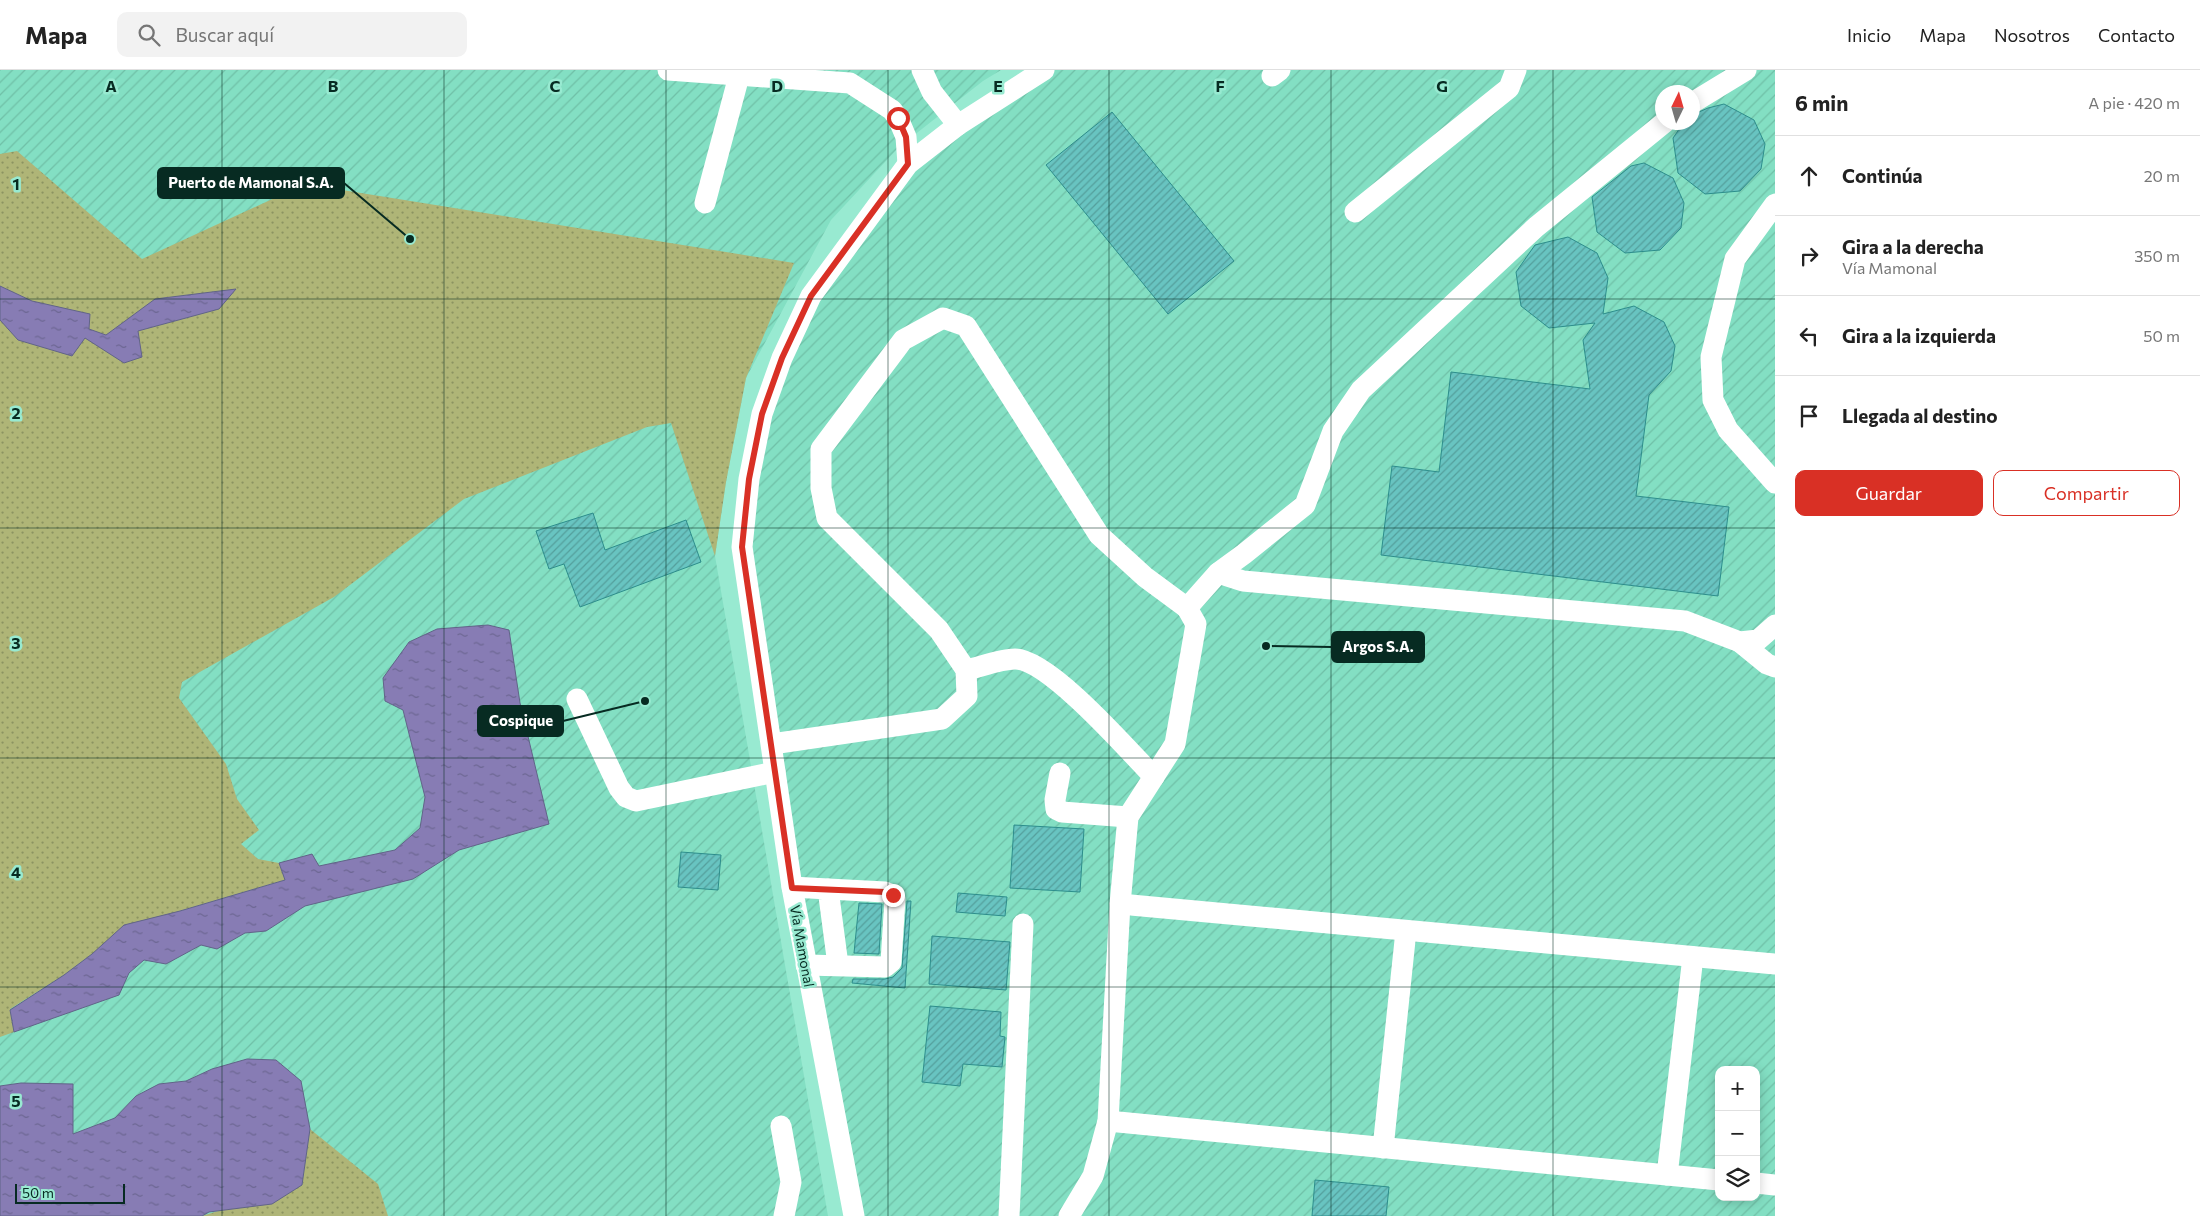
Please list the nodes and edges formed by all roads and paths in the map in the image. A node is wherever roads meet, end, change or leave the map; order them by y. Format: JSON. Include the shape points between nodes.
{"nodes":[{"id":1,"x":668,"y":70,"type":"edge"},
{"id":2,"x":922,"y":70,"type":"edge"},
{"id":3,"x":1044,"y":70,"type":"edge"},
{"id":4,"x":1516,"y":70,"type":"edge"},
{"id":5,"x":1746,"y":70,"type":"edge"},
{"id":6,"x":739,"y":76,"type":"junction"},
{"id":7,"x":1700,"y":98,"type":"edge"},
{"id":8,"x":958,"y":125,"type":"junction"},
{"id":9,"x":1655,"y":130,"type":"edge"},
{"id":10,"x":908,"y":164,"type":"junction"},
{"id":11,"x":705,"y":203,"type":"dead end"},
{"id":12,"x":1775,"y":204,"type":"edge"},
{"id":13,"x":1355,"y":212,"type":"dead end"},
{"id":14,"x":1775,"y":483,"type":"edge"},
{"id":15,"x":1218,"y":573,"type":"junction"},
{"id":16,"x":1187,"y":608,"type":"junction"},
{"id":17,"x":1775,"y":625,"type":"edge"},
{"id":18,"x":1740,"y":642,"type":"junction"},
{"id":19,"x":1775,"y":667,"type":"edge"},
{"id":20,"x":966,"y":670,"type":"junction"},
{"id":21,"x":577,"y":699,"type":"dead end"},
{"id":22,"x":772,"y":744,"type":"junction"},
{"id":23,"x":775,"y":772,"type":"junction"},
{"id":24,"x":1060,"y":773,"type":"dead end"},
{"id":25,"x":1154,"y":777,"type":"junction"},
{"id":26,"x":1128,"y":817,"type":"junction"},
{"id":27,"x":792,"y":888,"type":"junction"},
{"id":28,"x":828,"y":889,"type":"junction"},
{"id":29,"x":1120,"y":904,"type":"junction"},
{"id":30,"x":1023,"y":924,"type":"dead end"},
{"id":31,"x":1406,"y":931,"type":"junction"},
{"id":32,"x":1693,"y":957,"type":"junction"},
{"id":33,"x":1775,"y":964,"type":"edge"},
{"id":34,"x":806,"y":965,"type":"junction"},
{"id":35,"x":838,"y":965,"type":"junction"},
{"id":36,"x":1108,"y":1121,"type":"junction"},
{"id":37,"x":781,"y":1126,"type":"dead end"},
{"id":38,"x":1383,"y":1148,"type":"junction"},
{"id":39,"x":1667,"y":1175,"type":"junction"},
{"id":40,"x":1715,"y":1180,"type":"edge"},
{"id":41,"x":1760,"y":1184,"type":"edge"},
{"id":42,"x":1775,"y":1185,"type":"edge"},
{"id":43,"x":780,"y":1215,"type":"edge"},
{"id":44,"x":854,"y":1216,"type":"edge"},
{"id":45,"x":1009,"y":1216,"type":"edge"},
{"id":46,"x":1069,"y":1216,"type":"edge"}],
"edges":[{"from":1,"to":6,"type":"street"},
{"from":2,"to":8,"type":"street","via":[[932,92]]},
{"from":3,"to":8,"type":"street","name":"Vía Mamonal"},
{"from":4,"to":13,"type":"street","via":[[1509,88]]},
{"from":5,"to":7,"type":"street"},
{"from":6,"to":10,"type":"street","via":[[850,83],[892,110],[898,118],[906,137]]},
{"from":6,"to":11,"type":"street"},
{"from":8,"to":10,"type":"street","name":"Vía Mamonal"},
{"from":9,"to":15,"type":"street","via":[[1536,226],[1361,390],[1333,431],[1305,505]]},
{"from":10,"to":22,"type":"street","name":"Vía Mamonal","via":[[811,296],[782,358],[762,414],[749,479],[742,547]]},
{"from":12,"to":14,"type":"street","via":[[1735,259],[1711,357],[1713,400],[1728,430]]},
{"from":15,"to":16,"type":"street"},
{"from":15,"to":18,"type":"street","via":[[1243,581],[1685,621]]},
{"from":16,"to":20,"type":"street","via":[[1145,577],[1099,535],[966,326],[942,318],[903,340],[822,449],[821,488],[827,518],[939,630]]},
{"from":16,"to":25,"type":"street","via":[[1196,624],[1175,744]]},
{"from":17,"to":18,"type":"street","via":[[1758,640]]},
{"from":18,"to":19,"type":"street"},
{"from":20,"to":22,"type":"street","via":[[967,696],[942,719]]},
{"from":20,"to":25,"type":"street","via":[[1016,658],[1047,672],[1105,724]]},
{"from":21,"to":23,"type":"street","via":[[620,788],[626,797],[636,801]]},
{"from":22,"to":23,"type":"street","name":"Vía Mamonal"},
{"from":23,"to":27,"type":"street","name":"Vía Mamonal"},
{"from":24,"to":26,"type":"street","via":[[1056,809]]},
{"from":25,"to":26,"type":"street"},
{"from":26,"to":29,"type":"street"},
{"from":27,"to":28,"type":"street"},
{"from":27,"to":34,"type":"street","name":"Vía Mamonal"},
{"from":28,"to":35,"type":"street"},
{"from":28,"to":35,"type":"street","via":[[885,892],[895,899],[890,964],[886,967]]},
{"from":29,"to":31,"type":"street"},
{"from":29,"to":36,"type":"street"},
{"from":30,"to":45,"type":"street"},
{"from":31,"to":32,"type":"street"},
{"from":31,"to":38,"type":"street"},
{"from":32,"to":33,"type":"street"},
{"from":32,"to":39,"type":"street"},
{"from":34,"to":35,"type":"street"},
{"from":34,"to":44,"type":"street","name":"Vía Mamonal"},
{"from":36,"to":38,"type":"street"},
{"from":36,"to":46,"type":"street","via":[[1094,1176]]},
{"from":37,"to":43,"type":"street","via":[[791,1182]]},
{"from":38,"to":39,"type":"street"},
{"from":39,"to":40,"type":"street"},
{"from":41,"to":42,"type":"street"}]}
